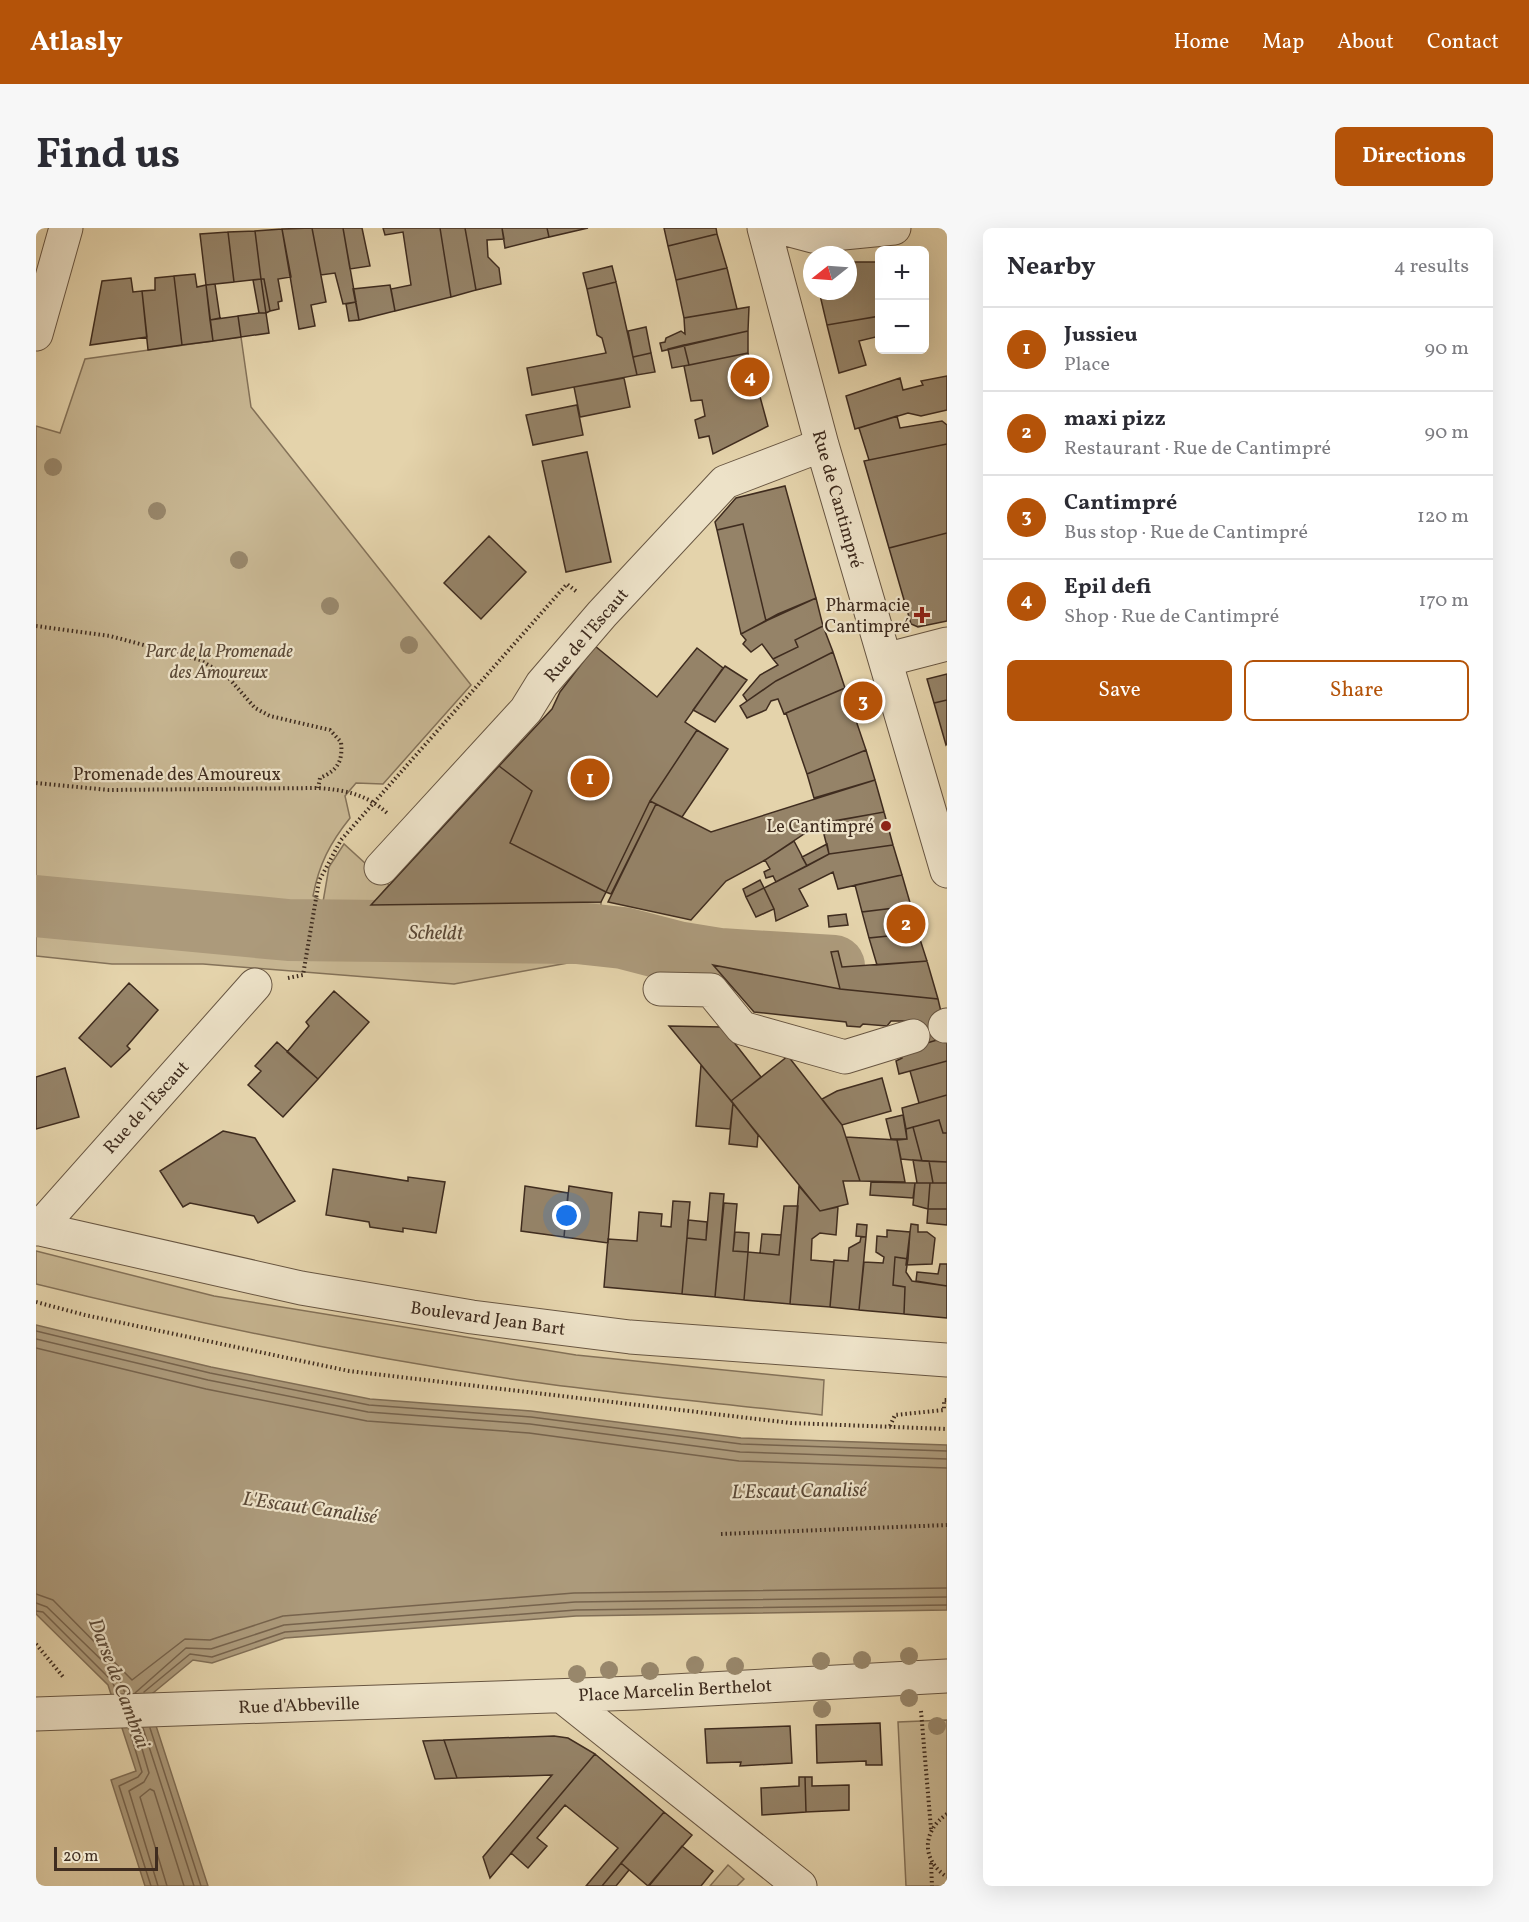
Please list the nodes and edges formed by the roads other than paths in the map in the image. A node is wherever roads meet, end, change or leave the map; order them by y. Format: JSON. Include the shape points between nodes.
{"nodes":[{"id":1,"x":66,"y":228,"type":"edge"},
{"id":2,"x":764,"y":228,"type":"edge"},
{"id":3,"x":783,"y":228,"type":"edge"},
{"id":4,"x":894,"y":228,"type":"edge"},
{"id":5,"x":36,"y":334,"type":"edge"},
{"id":6,"x":822,"y":445,"type":"junction"},
{"id":7,"x":947,"y":644,"type":"edge"},
{"id":8,"x":885,"y":660,"type":"junction"},
{"id":9,"x":381,"y":868,"type":"dead end"},
{"id":10,"x":947,"y":871,"type":"edge"},
{"id":11,"x":255,"y":985,"type":"dead end"},
{"id":12,"x":660,"y":989,"type":"dead end"},
{"id":13,"x":913,"y":1035,"type":"dead end"},
{"id":14,"x":37,"y":1229,"type":"edge"},
{"id":15,"x":947,"y":1360,"type":"edge"},
{"id":16,"x":933,"y":1677,"type":"edge"},
{"id":17,"x":562,"y":1696,"type":"junction"},
{"id":18,"x":36,"y":1714,"type":"edge"},
{"id":19,"x":800,"y":1886,"type":"edge"}],
"edges":[{"from":1,"to":5,"type":"street"},
{"from":2,"to":6,"type":"street","name":"Rue de Cantimpré"},
{"from":3,"to":4,"type":"street","via":[[813,236]]},
{"from":6,"to":8,"type":"street","name":"Rue de Cantimpré"},
{"from":6,"to":9,"type":"street","name":"Rue de l'Escaut","via":[[725,482],[602,615],[542,684],[526,710]]},
{"from":7,"to":8,"type":"street"},
{"from":8,"to":10,"type":"street","name":"Rue de Cantimpré"},
{"from":11,"to":14,"type":"street","name":"Rue de l'Escaut"},
{"from":12,"to":13,"type":"street","via":[[711,990],[742,1028],[845,1057]]},
{"from":14,"to":15,"type":"street","name":"Boulevard Jean Bart","via":[[301,1288],[552,1329]]},
{"from":16,"to":17,"type":"street","name":"Place Marcelin Berthelot"},
{"from":17,"to":18,"type":"street","name":"Rue d'Abbeville"},
{"from":17,"to":19,"type":"street","name":"Place Marcelin Berthelot"}]}
